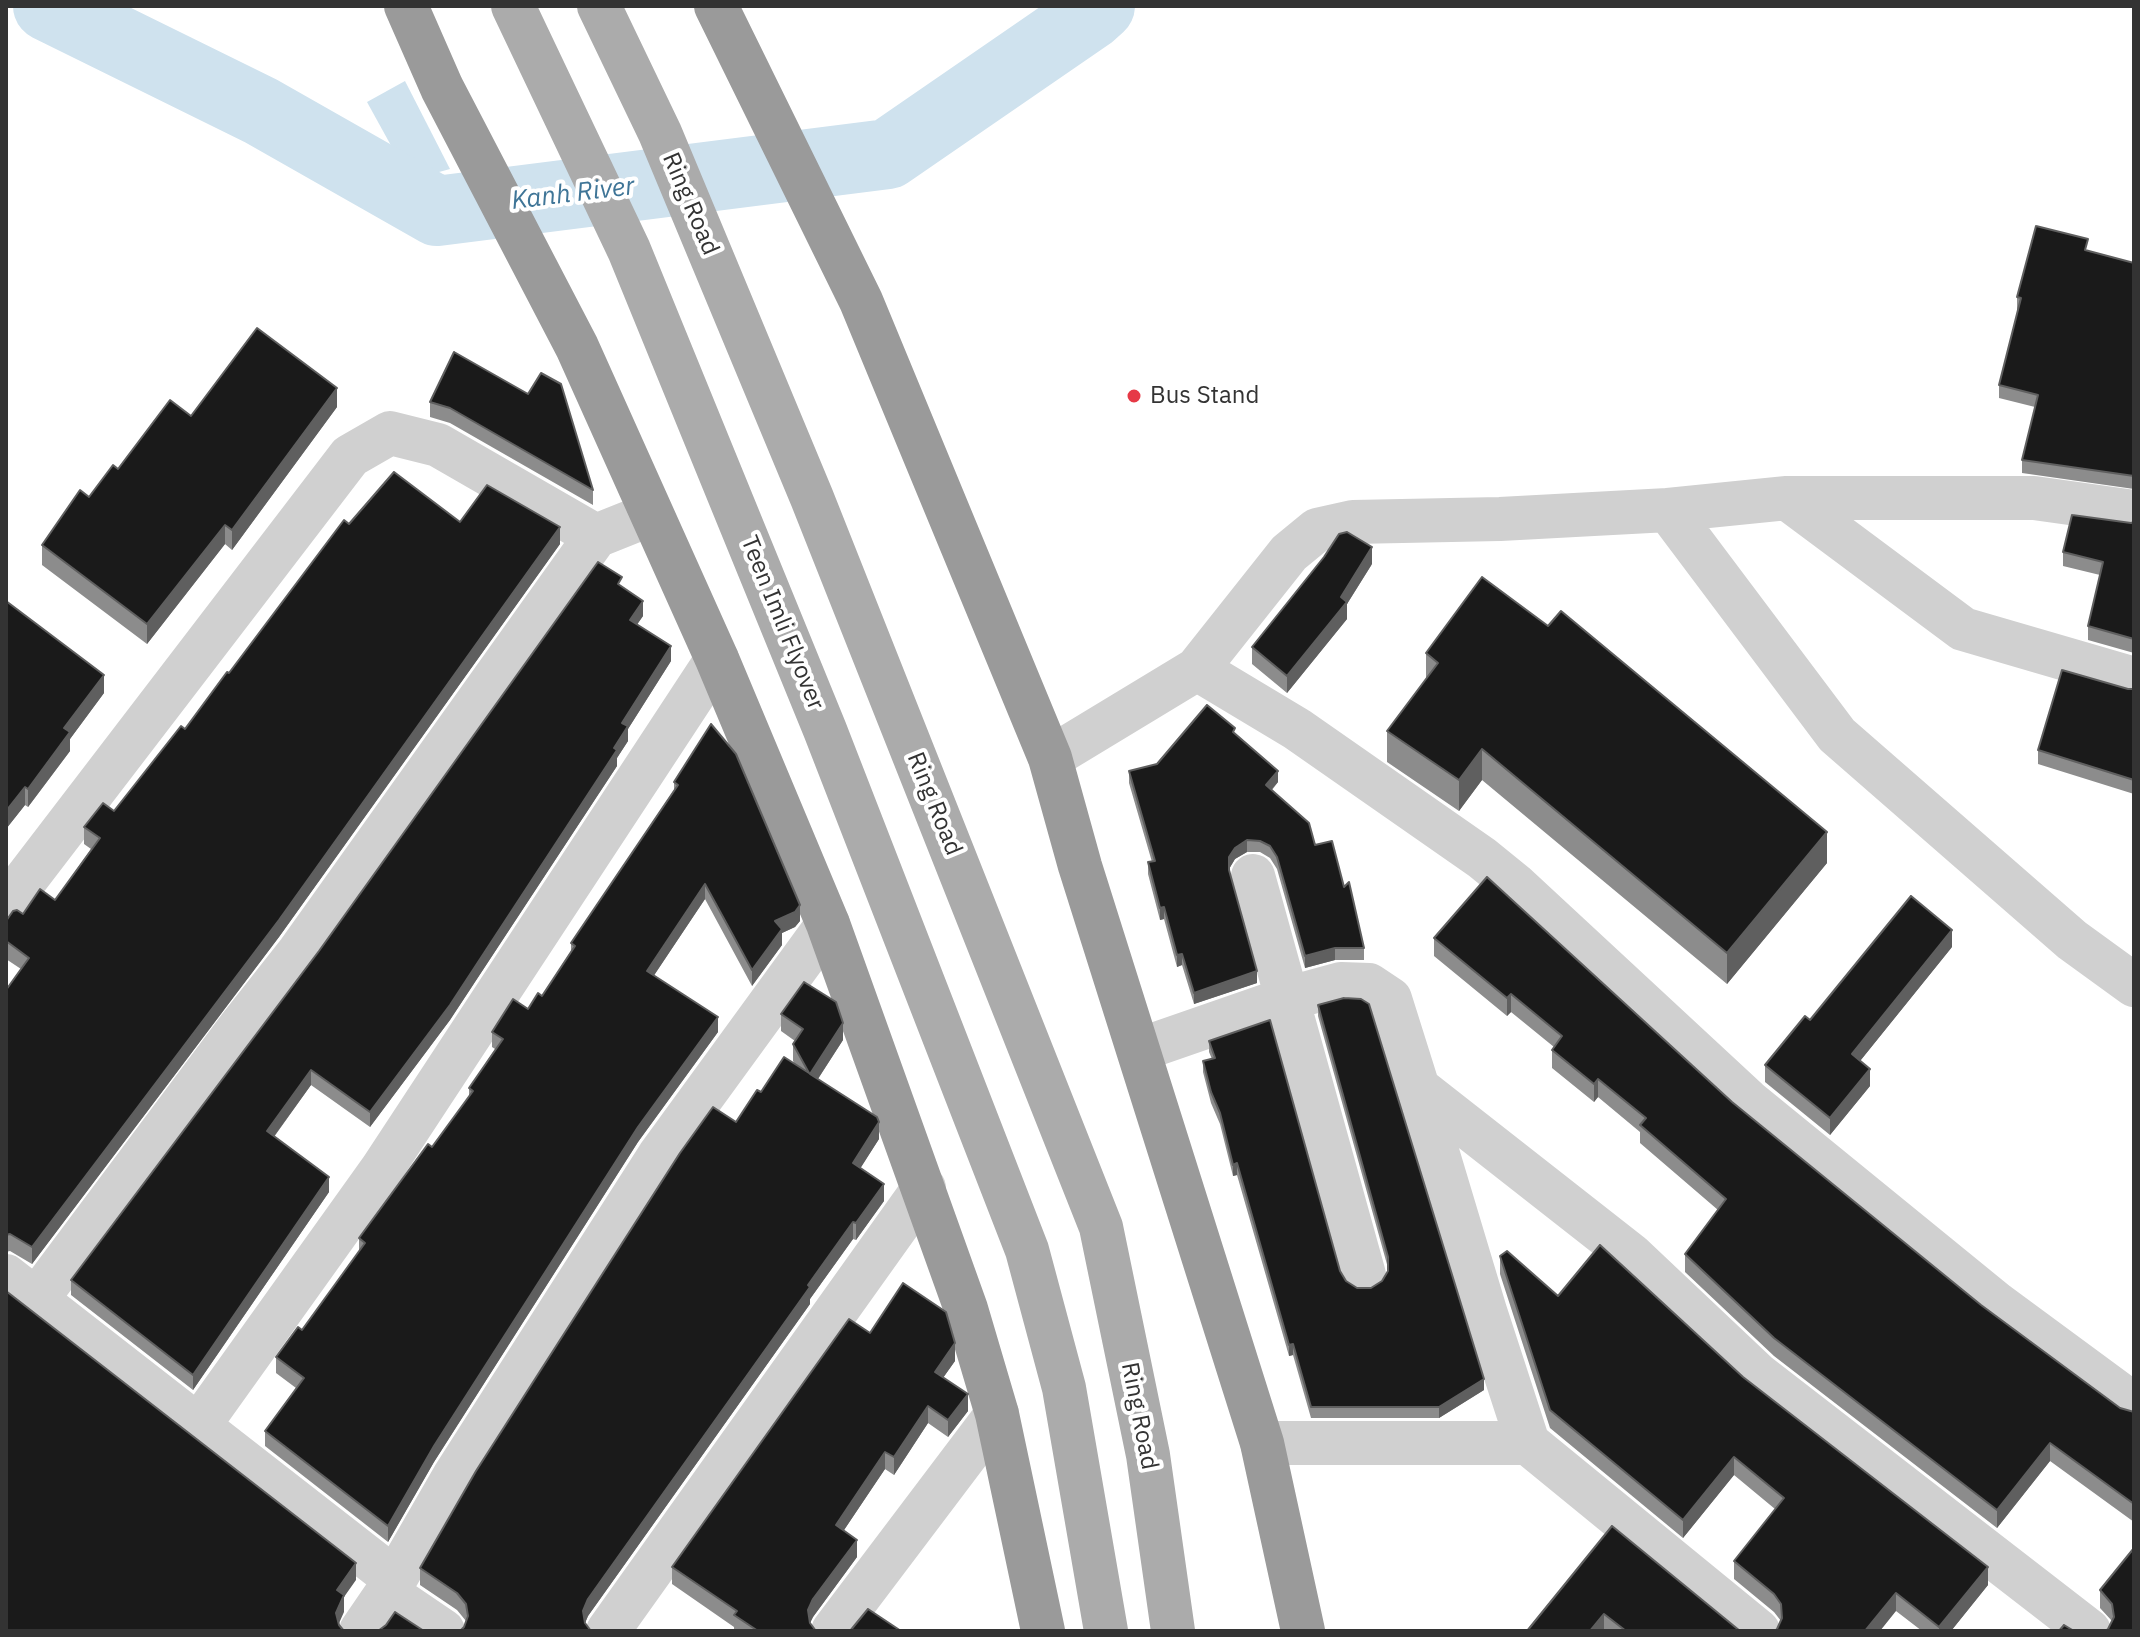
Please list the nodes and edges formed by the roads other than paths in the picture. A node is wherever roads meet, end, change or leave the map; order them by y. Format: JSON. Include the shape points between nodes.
{"nodes":[{"id":1,"x":406,"y":6,"type":"edge"},
{"id":2,"x":513,"y":6,"type":"edge"},
{"id":3,"x":599,"y":6,"type":"edge"},
{"id":4,"x":720,"y":15,"type":"edge"},
{"id":5,"x":1787,"y":498,"type":"junction"},
{"id":6,"x":1668,"y":510,"type":"junction"},
{"id":7,"x":2134,"y":512,"type":"edge"},
{"id":8,"x":651,"y":514,"type":"junction"},
{"id":9,"x":596,"y":536,"type":"junction"},
{"id":10,"x":717,"y":659,"type":"junction"},
{"id":11,"x":1197,"y":669,"type":"junction"},
{"id":12,"x":2134,"y":679,"type":"edge"},
{"id":13,"x":1050,"y":758,"type":"junction"},
{"id":14,"x":1253,"y":876,"type":"dead end"},
{"id":15,"x":6,"y":905,"type":"edge"},
{"id":16,"x":828,"y":924,"type":"junction"},
{"id":17,"x":2134,"y":985,"type":"edge"},
{"id":18,"x":1286,"y":999,"type":"junction"},
{"id":19,"x":1139,"y":1050,"type":"junction"},
{"id":20,"x":1418,"y":1088,"type":"junction"},
{"id":21,"x":924,"y":1188,"type":"junction"},
{"id":22,"x":1364,"y":1275,"type":"dead end"},
{"id":23,"x":21,"y":1288,"type":"edge"},
{"id":24,"x":2134,"y":1405,"type":"edge"},
{"id":25,"x":997,"y":1414,"type":"junction"},
{"id":26,"x":199,"y":1425,"type":"junction"},
{"id":27,"x":1262,"y":1443,"type":"junction"},
{"id":28,"x":1528,"y":1443,"type":"junction"},
{"id":29,"x":391,"y":1586,"type":"junction"},
{"id":30,"x":361,"y":1631,"type":"edge"},
{"id":31,"x":443,"y":1631,"type":"edge"},
{"id":32,"x":608,"y":1631,"type":"edge"},
{"id":33,"x":833,"y":1631,"type":"edge"},
{"id":34,"x":1043,"y":1631,"type":"edge"},
{"id":35,"x":1106,"y":1631,"type":"edge"},
{"id":36,"x":1173,"y":1631,"type":"edge"},
{"id":37,"x":1303,"y":1631,"type":"edge"},
{"id":38,"x":1758,"y":1631,"type":"edge"},
{"id":39,"x":2089,"y":1631,"type":"edge"}],
"edges":[{"from":1,"to":8,"type":"highway","via":[[442,88],[577,347]]},
{"from":2,"to":35,"type":"main road","name":"Teen Imli Flyover","via":[[641,279],[825,730],[1027,1250],[1064,1388]]},
{"from":3,"to":36,"type":"main road","name":"Ring Road","via":[[660,133],[800,469],[1101,1227],[1148,1455]]},
{"from":4,"to":13,"type":"highway","via":[[861,301]]},
{"from":5,"to":6,"type":"street"},
{"from":5,"to":7,"type":"street","via":[[2034,498]]},
{"from":5,"to":12,"type":"street","via":[[1963,629]]},
{"from":6,"to":11,"type":"street","via":[[1353,522],[1317,530],[1289,553]]},
{"from":6,"to":17,"type":"street","via":[[1837,735],[2072,940]]},
{"from":8,"to":9,"type":"street"},
{"from":8,"to":10,"type":"highway"},
{"from":9,"to":15,"type":"street","via":[[438,445],[390,433],[350,456]]},
{"from":9,"to":23,"type":"street","via":[[299,952]]},
{"from":10,"to":16,"type":"highway"},
{"from":10,"to":26,"type":"street","via":[[382,1169]]},
{"from":11,"to":13,"type":"street"},
{"from":11,"to":24,"type":"street","via":[[1297,729],[1482,858],[1748,1101],[1997,1304]]},
{"from":13,"to":19,"type":"highway"},
{"from":14,"to":18,"type":"street"},
{"from":16,"to":21,"type":"highway"},
{"from":16,"to":29,"type":"street","via":[[659,1156],[455,1475]]},
{"from":18,"to":19,"type":"street"},
{"from":18,"to":20,"type":"street","via":[[1341,984],[1369,985],[1390,999]]},
{"from":18,"to":22,"type":"street"},
{"from":19,"to":27,"type":"highway"},
{"from":20,"to":28,"type":"street"},
{"from":20,"to":39,"type":"street","via":[[1631,1255],[1758,1375]]},
{"from":21,"to":25,"type":"highway"},
{"from":21,"to":32,"type":"street"},
{"from":23,"to":26,"type":"street"},
{"from":25,"to":33,"type":"street"},
{"from":25,"to":34,"type":"highway"},
{"from":26,"to":29,"type":"street"},
{"from":27,"to":28,"type":"street"},
{"from":27,"to":37,"type":"highway"},
{"from":28,"to":38,"type":"street"},
{"from":29,"to":30,"type":"street"},
{"from":29,"to":31,"type":"street"}]}
